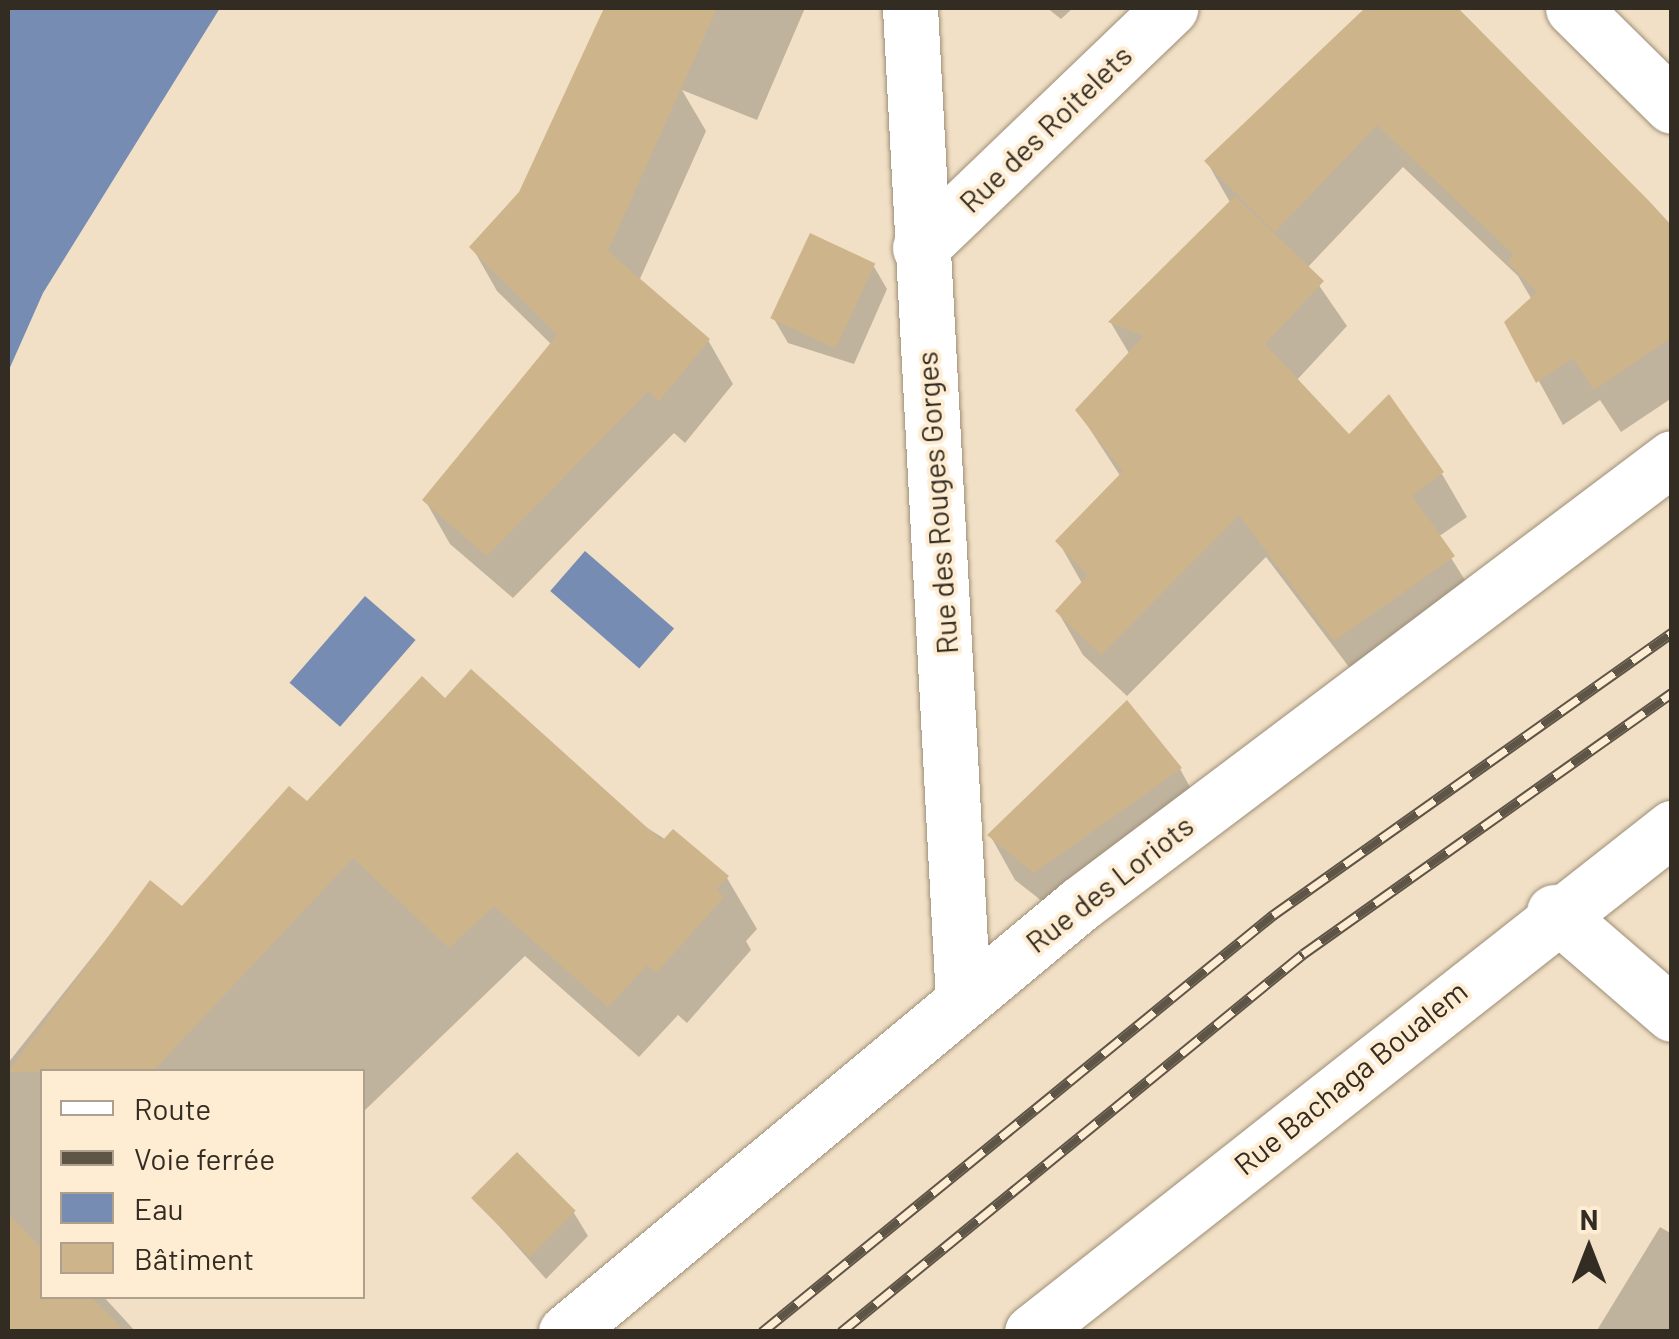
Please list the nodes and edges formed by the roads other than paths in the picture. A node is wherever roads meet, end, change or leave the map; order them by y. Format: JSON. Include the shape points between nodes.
{"nodes":[{"id":1,"x":910,"y":8,"type":"edge"},
{"id":2,"x":1170,"y":8,"type":"edge"},
{"id":3,"x":1573,"y":8,"type":"edge"},
{"id":4,"x":1672,"y":106,"type":"edge"},
{"id":5,"x":920,"y":248,"type":"junction"},
{"id":6,"x":1672,"y":458,"type":"edge"},
{"id":7,"x":1672,"y":828,"type":"edge"},
{"id":8,"x":1554,"y":912,"type":"junction"},
{"id":9,"x":963,"y":999,"type":"junction"},
{"id":10,"x":1672,"y":1014,"type":"edge"},
{"id":11,"x":566,"y":1332,"type":"edge"},
{"id":12,"x":1032,"y":1332,"type":"edge"}],
"edges":[{"from":1,"to":5,"type":"street","name":"Rue des Rouges Gorges"},
{"from":2,"to":5,"type":"street","name":"Rue des Roitelets"},
{"from":3,"to":4,"type":"street"},
{"from":5,"to":9,"type":"street","name":"Rue des Rouges Gorges"},
{"from":6,"to":9,"type":"street","name":"Rue des Loriots"},
{"from":7,"to":8,"type":"street","name":"Rue Bachaga Boualem"},
{"from":8,"to":10,"type":"street"},
{"from":8,"to":12,"type":"street","name":"Rue Bachaga Boualem"},
{"from":9,"to":11,"type":"street","name":"Rue des Loriots"}]}
